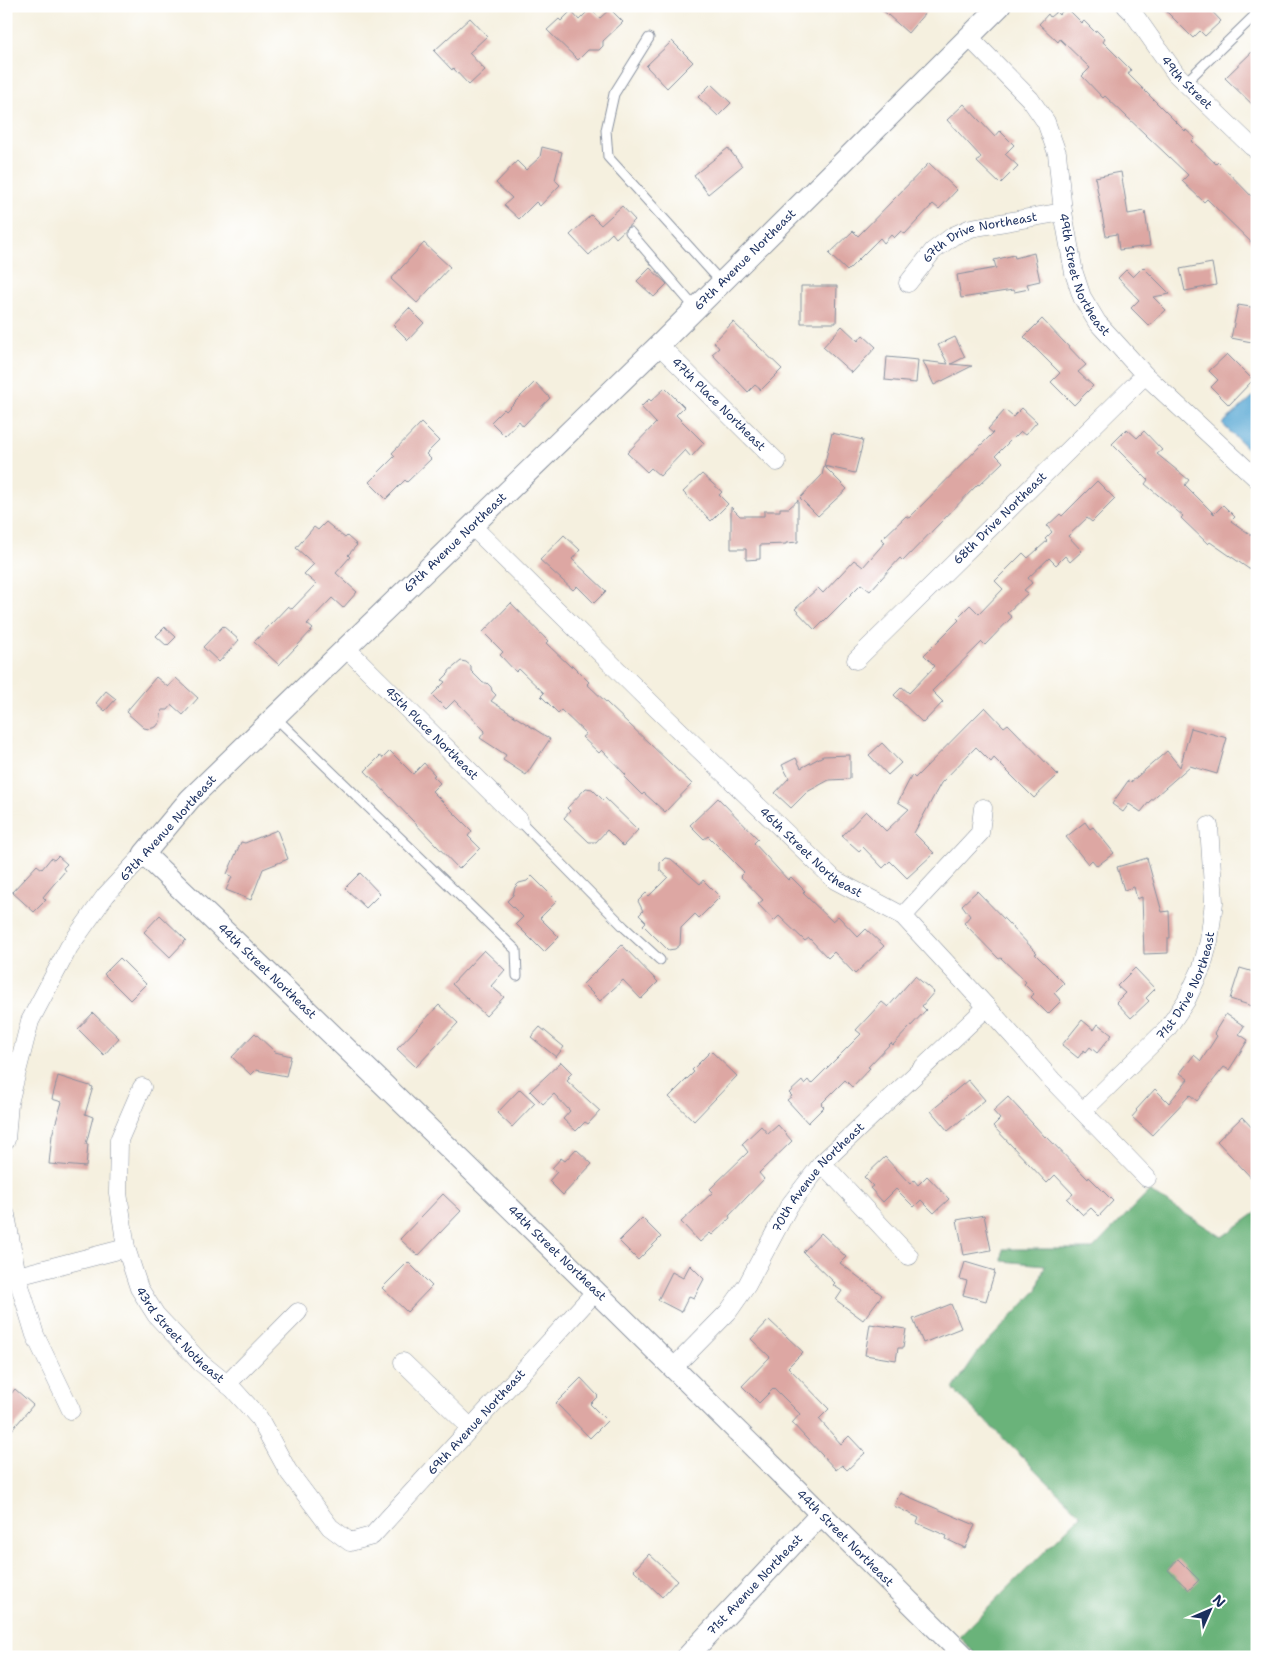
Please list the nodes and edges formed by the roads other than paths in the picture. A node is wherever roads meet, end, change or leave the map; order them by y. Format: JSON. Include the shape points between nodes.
{"nodes":[{"id":1,"x":1000,"y":6,"type":"edge"},
{"id":2,"x":1126,"y":6,"type":"edge"},
{"id":3,"x":1253,"y":17,"type":"dead end"},
{"id":4,"x":969,"y":37,"type":"junction"},
{"id":5,"x":649,"y":38,"type":"dead end"},
{"id":6,"x":1185,"y":83,"type":"junction"},
{"id":7,"x":1257,"y":150,"type":"edge"},
{"id":8,"x":1063,"y":212,"type":"junction"},
{"id":9,"x":630,"y":232,"type":"dead end"},
{"id":10,"x":908,"y":283,"type":"dead end"},
{"id":11,"x":722,"y":284,"type":"junction"},
{"id":12,"x":696,"y":309,"type":"junction"},
{"id":13,"x":659,"y":345,"type":"junction"},
{"id":14,"x":1145,"y":375,"type":"junction"},
{"id":15,"x":777,"y":462,"type":"dead end"},
{"id":16,"x":1257,"y":479,"type":"edge"},
{"id":17,"x":472,"y":526,"type":"junction"},
{"id":18,"x":346,"y":648,"type":"junction"},
{"id":19,"x":856,"y":660,"type":"dead end"},
{"id":20,"x":275,"y":717,"type":"junction"},
{"id":21,"x":983,"y":808,"type":"dead end"},
{"id":22,"x":519,"y":820,"type":"joint"},
{"id":23,"x":1209,"y":826,"type":"dead end"},
{"id":24,"x":144,"y":854,"type":"junction"},
{"id":25,"x":902,"y":916,"type":"junction"},
{"id":26,"x":660,"y":960,"type":"dead end"},
{"id":27,"x":517,"y":976,"type":"dead end"},
{"id":28,"x":987,"y":1007,"type":"junction"},
{"id":29,"x":142,"y":1086,"type":"dead end"},
{"id":30,"x":1083,"y":1111,"type":"junction"},
{"id":31,"x":6,"y":1140,"type":"edge"},
{"id":32,"x":822,"y":1163,"type":"junction"},
{"id":33,"x":1147,"y":1178,"type":"dead end"},
{"id":34,"x":6,"y":1215,"type":"edge"},
{"id":35,"x":126,"y":1248,"type":"junction"},
{"id":36,"x":909,"y":1256,"type":"dead end"},
{"id":37,"x":12,"y":1277,"type":"edge"},
{"id":38,"x":596,"y":1291,"type":"junction"},
{"id":39,"x":298,"y":1312,"type":"dead end"},
{"id":40,"x":403,"y":1362,"type":"dead end"},
{"id":41,"x":674,"y":1367,"type":"junction"},
{"id":42,"x":227,"y":1384,"type":"junction"},
{"id":43,"x":71,"y":1410,"type":"dead end"},
{"id":44,"x":471,"y":1428,"type":"junction"},
{"id":45,"x":821,"y":1514,"type":"junction"},
{"id":46,"x":350,"y":1542,"type":"joint"},
{"id":47,"x":687,"y":1657,"type":"edge"},
{"id":48,"x":965,"y":1657,"type":"edge"}],
"edges":[{"from":1,"to":4,"type":"street","name":"67th Avenue Northeast"},
{"from":2,"to":6,"type":"street","name":"49th Street"},
{"from":3,"to":6,"type":"lane"},
{"from":4,"to":8,"type":"street","name":"49th Street Northeast","via":[[1030,99],[1046,122],[1057,153]]},
{"from":4,"to":11,"type":"street","name":"67th Avenue Northeast"},
{"from":5,"to":11,"type":"lane","via":[[614,94],[606,130],[608,157]]},
{"from":6,"to":7,"type":"street","name":"49th Street"},
{"from":8,"to":10,"type":"street","name":"67th Drive Northeast","via":[[971,228],[953,236],[933,251]]},
{"from":8,"to":14,"type":"street","name":"49th Street Northeast","via":[[1074,273],[1082,297],[1096,322]]},
{"from":9,"to":12,"type":"lane"},
{"from":11,"to":12,"type":"street","name":"67th Avenue Northeast"},
{"from":12,"to":13,"type":"street","name":"67th Avenue Northeast"},
{"from":13,"to":15,"type":"street","name":"47th Place Northeast"},
{"from":13,"to":17,"type":"street","name":"67th Avenue Northeast"},
{"from":14,"to":16,"type":"street","name":"49th Street Northeast"},
{"from":14,"to":19,"type":"street","name":"68th Drive Northeast"},
{"from":17,"to":18,"type":"street","name":"67th Avenue Northeast"},
{"from":17,"to":25,"type":"street","name":"46th Street Northeast","via":[[835,880]]},
{"from":18,"to":20,"type":"street","name":"67th Avenue Northeast"},
{"from":18,"to":22,"type":"street","name":"45th Place Northeast"},
{"from":20,"to":24,"type":"street","name":"67th Avenue Northeast","via":[[190,799]]},
{"from":20,"to":27,"type":"lane","via":[[516,950]]},
{"from":21,"to":25,"type":"street","via":[[980,833]]},
{"from":22,"to":26,"type":"lane"},
{"from":23,"to":30,"type":"street","name":"71st Drive Northeast","via":[[1214,902],[1202,967],[1168,1029]]},
{"from":24,"to":31,"type":"street","name":"67th Avenue Northeast","via":[[106,895],[68,947],[30,1021],[9,1104]]},
{"from":24,"to":38,"type":"street","name":"44th Street Northeast"},
{"from":25,"to":28,"type":"street","name":"46th Street Northeast"},
{"from":28,"to":30,"type":"street","name":"46th Street Northeast"},
{"from":28,"to":32,"type":"street","name":"70th Avenue Northeast"},
{"from":29,"to":35,"type":"street","name":"43rd Street Notheast","via":[[119,1140],[118,1193]]},
{"from":30,"to":33,"type":"street","name":"46th Street Northeast"},
{"from":32,"to":36,"type":"street"},
{"from":32,"to":41,"type":"street","name":"70th Avenue Northeast","via":[[789,1206],[748,1285],[728,1312]]},
{"from":34,"to":37,"type":"street"},
{"from":35,"to":37,"type":"street"},
{"from":35,"to":42,"type":"street","name":"43rd Street Notheast","via":[[139,1288],[156,1315],[201,1363]]},
{"from":37,"to":43,"type":"street"},
{"from":38,"to":41,"type":"street","name":"44th Street Northeast"},
{"from":38,"to":44,"type":"street","name":"69th Avenue Northeast"},
{"from":39,"to":42,"type":"street"},
{"from":40,"to":44,"type":"street"},
{"from":41,"to":45,"type":"street","name":"44th Street Northeast"},
{"from":42,"to":46,"type":"street","name":"43rd Street Notheast","via":[[259,1418],[288,1471],[330,1527]]},
{"from":44,"to":46,"type":"street","name":"69th Avenue Northeast","via":[[372,1536]]},
{"from":45,"to":47,"type":"street","name":"71st Avenue Northeast"},
{"from":45,"to":48,"type":"street","name":"44th Street Northeast"}]}
